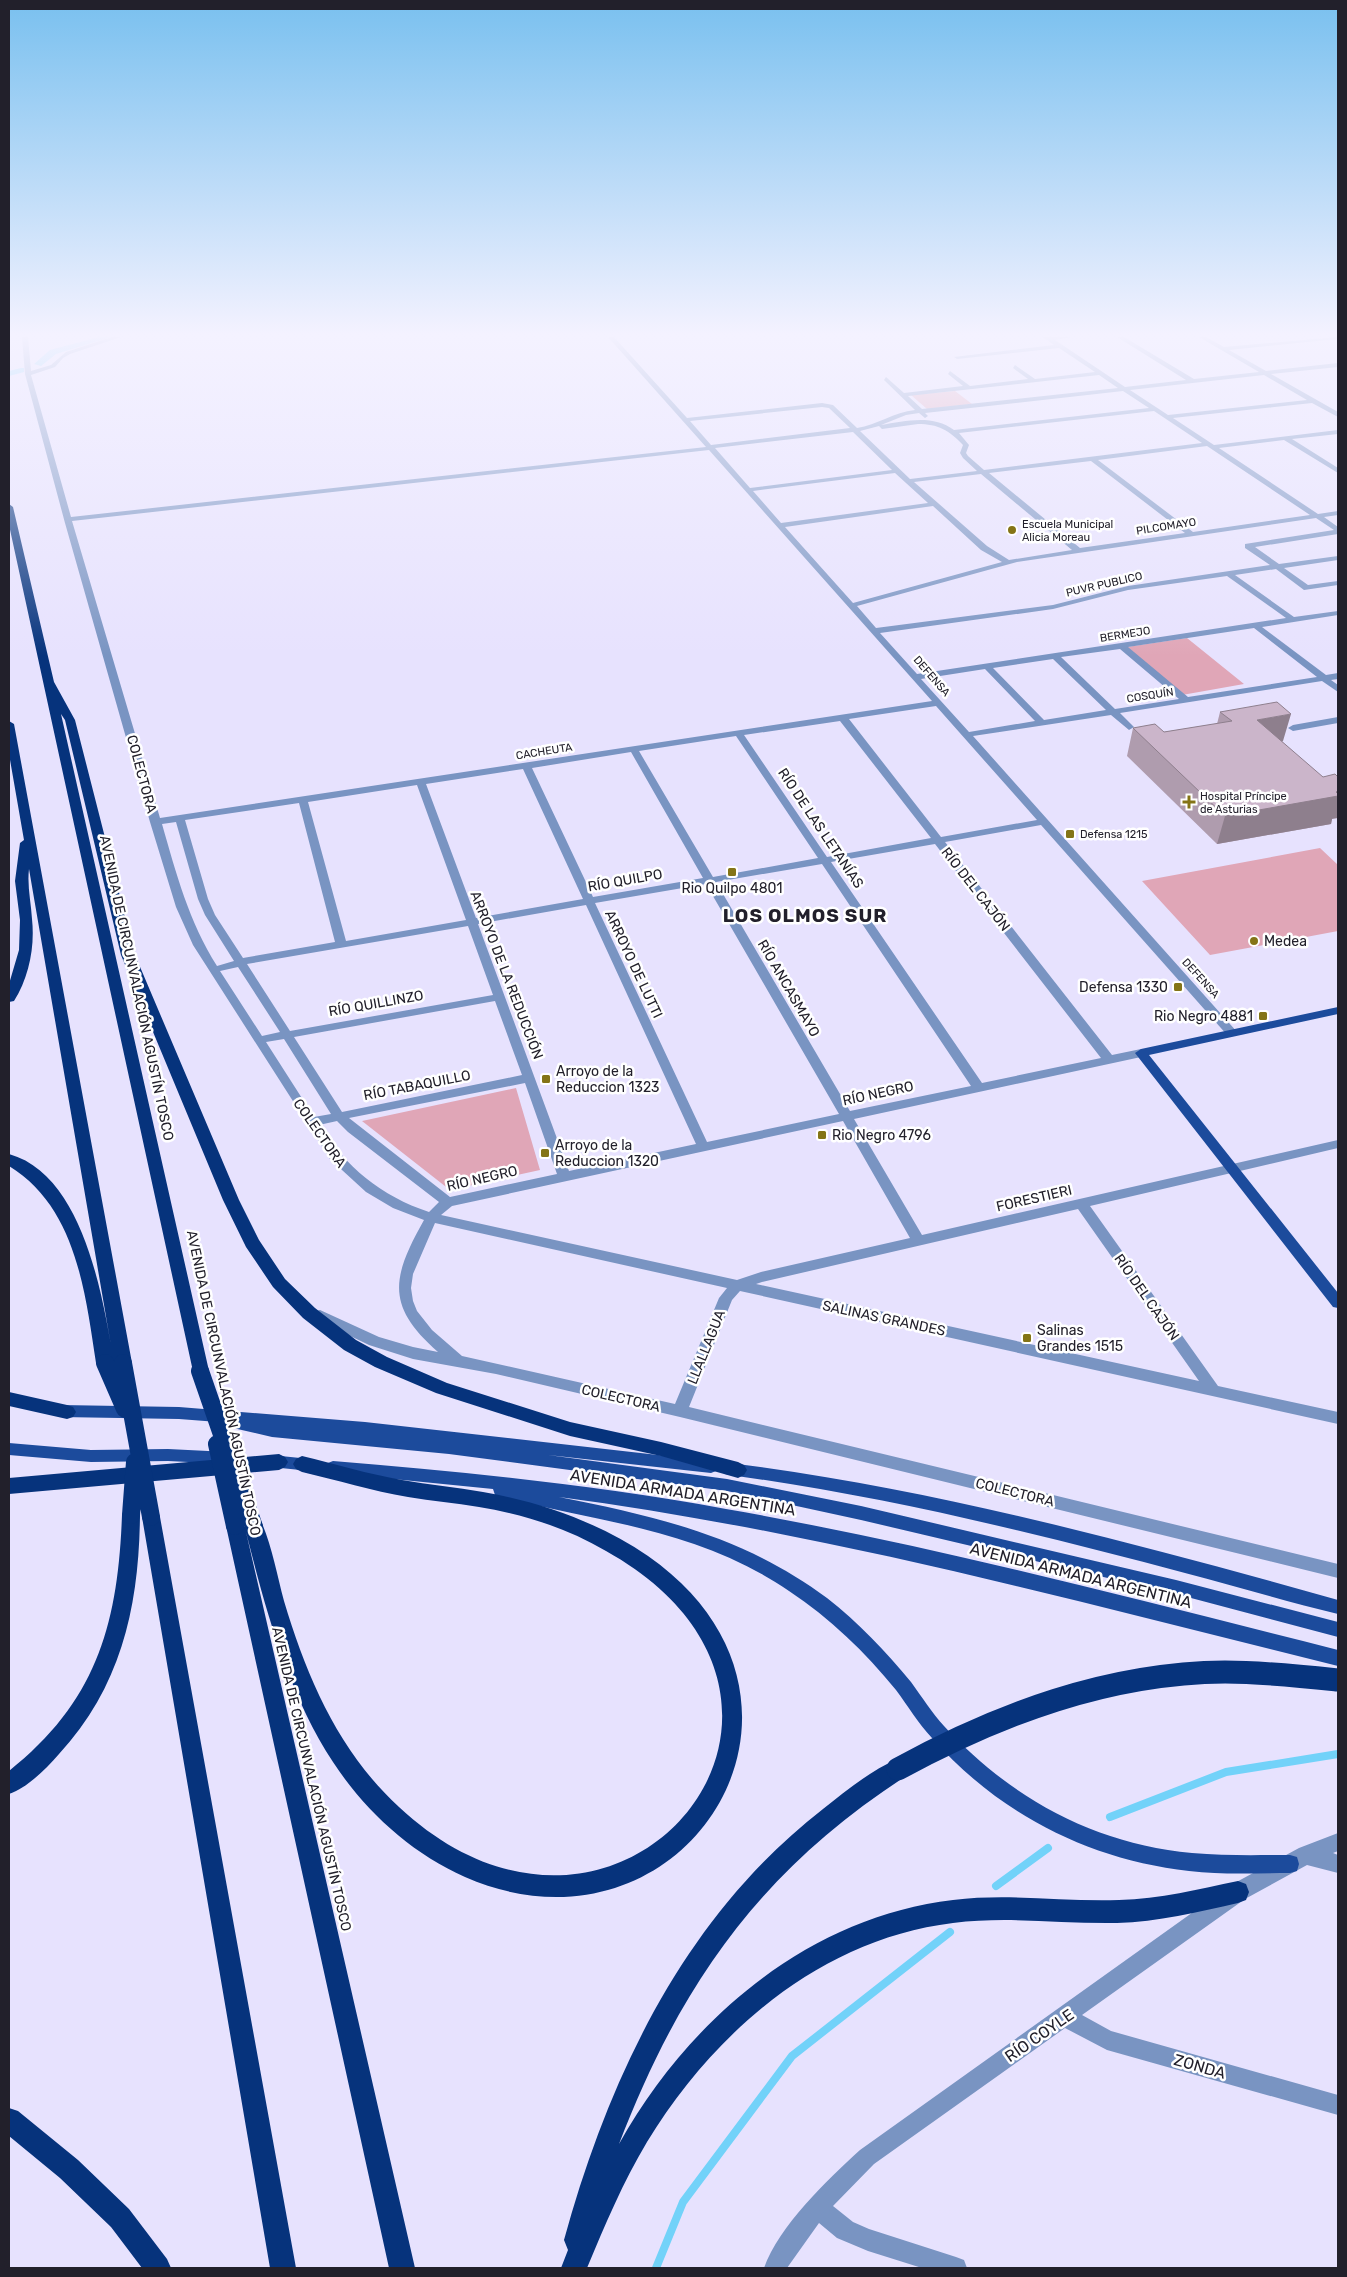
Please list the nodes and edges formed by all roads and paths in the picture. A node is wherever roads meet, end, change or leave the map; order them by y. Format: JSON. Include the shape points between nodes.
{"nodes":[{"id":1,"x":47,"y":443,"type":"edge"},
{"id":2,"x":706,"y":443,"type":"edge"},
{"id":3,"x":748,"y":443,"type":"edge"},
{"id":4,"x":869,"y":443,"type":"edge"},
{"id":5,"x":964,"y":443,"type":"edge"},
{"id":6,"x":1206,"y":443,"type":"edge"},
{"id":7,"x":1236,"y":443,"type":"edge"},
{"id":8,"x":1293,"y":443,"type":"edge"},
{"id":9,"x":1210,"y":446,"type":"junction"},
{"id":10,"x":710,"y":448,"type":"junction"},
{"id":11,"x":1092,"y":458,"type":"junction"},
{"id":12,"x":897,"y":471,"type":"junction"},
{"id":13,"x":1338,"y":471,"type":"edge"},
{"id":14,"x":984,"y":472,"type":"junction"},
{"id":15,"x":909,"y":482,"type":"junction"},
{"id":16,"x":748,"y":490,"type":"junction"},
{"id":17,"x":934,"y":504,"type":"junction"},
{"id":18,"x":9,"y":507,"type":"edge"},
{"id":19,"x":1338,"y":513,"type":"edge"},
{"id":20,"x":1318,"y":517,"type":"junction"},
{"id":21,"x":68,"y":519,"type":"junction"},
{"id":22,"x":780,"y":525,"type":"junction"},
{"id":23,"x":1338,"y":531,"type":"edge"},
{"id":24,"x":1190,"y":533,"type":"junction"},
{"id":25,"x":1077,"y":550,"type":"junction"},
{"id":26,"x":1338,"y":558,"type":"edge"},
{"id":27,"x":1008,"y":562,"type":"junction"},
{"id":28,"x":1277,"y":567,"type":"junction"},
{"id":29,"x":1229,"y":574,"type":"junction"},
{"id":30,"x":1338,"y":583,"type":"edge"},
{"id":31,"x":853,"y":605,"type":"junction"},
{"id":32,"x":1338,"y":613,"type":"edge"},
{"id":33,"x":1293,"y":620,"type":"junction"},
{"id":34,"x":1256,"y":626,"type":"junction"},
{"id":35,"x":875,"y":631,"type":"junction"},
{"id":36,"x":1122,"y":646,"type":"junction"},
{"id":37,"x":1055,"y":656,"type":"junction"},
{"id":38,"x":987,"y":666,"type":"junction"},
{"id":39,"x":1338,"y":676,"type":"edge"},
{"id":40,"x":915,"y":677,"type":"junction"},
{"id":41,"x":1325,"y":678,"type":"junction"},
{"id":42,"x":48,"y":680,"type":"junction"},
{"id":43,"x":1338,"y":689,"type":"edge"},
{"id":44,"x":1186,"y":700,"type":"junction"},
{"id":45,"x":938,"y":704,"type":"junction"},
{"id":46,"x":1113,"y":712,"type":"junction"},
{"id":47,"x":843,"y":718,"type":"junction"},
{"id":48,"x":1338,"y":720,"type":"edge"},
{"id":49,"x":1327,"y":722,"type":"junction"},
{"id":50,"x":1042,"y":723,"type":"junction"},
{"id":51,"x":9,"y":724,"type":"edge"},
{"id":52,"x":1129,"y":727,"type":"dead end"},
{"id":53,"x":1293,"y":728,"type":"dead end"},
{"id":54,"x":1338,"y":732,"type":"edge"},
{"id":55,"x":739,"y":734,"type":"junction"},
{"id":56,"x":964,"y":735,"type":"junction"},
{"id":57,"x":634,"y":750,"type":"junction"},
{"id":58,"x":527,"y":767,"type":"junction"},
{"id":59,"x":421,"y":783,"type":"junction"},
{"id":60,"x":303,"y":801,"type":"junction"},
{"id":61,"x":180,"y":820,"type":"junction"},
{"id":62,"x":155,"y":822,"type":"junction"},
{"id":63,"x":1042,"y":822,"type":"junction"},
{"id":64,"x":28,"y":829,"type":"junction"},
{"id":65,"x":938,"y":841,"type":"junction"},
{"id":66,"x":824,"y":860,"type":"junction"},
{"id":67,"x":709,"y":880,"type":"junction"},
{"id":68,"x":588,"y":901,"type":"junction"},
{"id":69,"x":470,"y":922,"type":"junction"},
{"id":70,"x":341,"y":944,"type":"junction"},
{"id":71,"x":242,"y":962,"type":"junction"},
{"id":72,"x":213,"y":970,"type":"junction"},
{"id":73,"x":499,"y":997,"type":"junction"},
{"id":74,"x":9,"y":998,"type":"edge"},
{"id":75,"x":1338,"y":1010,"type":"edge"},
{"id":76,"x":1232,"y":1033,"type":"junction"},
{"id":77,"x":287,"y":1034,"type":"junction"},
{"id":78,"x":258,"y":1040,"type":"junction"},
{"id":79,"x":1141,"y":1053,"type":"junction"},
{"id":80,"x":1109,"y":1060,"type":"junction"},
{"id":81,"x":529,"y":1078,"type":"junction"},
{"id":82,"x":979,"y":1088,"type":"junction"},
{"id":83,"x":339,"y":1116,"type":"junction"},
{"id":84,"x":847,"y":1116,"type":"junction"},
{"id":85,"x":311,"y":1122,"type":"junction"},
{"id":86,"x":1338,"y":1144,"type":"edge"},
{"id":87,"x":703,"y":1147,"type":"junction"},
{"id":88,"x":9,"y":1159,"type":"edge"},
{"id":89,"x":1232,"y":1168,"type":"junction"},
{"id":90,"x":565,"y":1177,"type":"junction"},
{"id":91,"x":448,"y":1202,"type":"junction"},
{"id":92,"x":1082,"y":1204,"type":"junction"},
{"id":93,"x":430,"y":1217,"type":"junction"},
{"id":94,"x":919,"y":1241,"type":"junction"},
{"id":95,"x":737,"y":1285,"type":"junction"},
{"id":96,"x":292,"y":1298,"type":"junction"},
{"id":97,"x":1338,"y":1302,"type":"edge"},
{"id":98,"x":114,"y":1363,"type":"junction"},
{"id":99,"x":460,"y":1363,"type":"junction"},
{"id":100,"x":1213,"y":1390,"type":"junction"},
{"id":101,"x":9,"y":1399,"type":"edge"},
{"id":102,"x":9,"y":1406,"type":"edge"},
{"id":103,"x":680,"y":1411,"type":"junction"},
{"id":104,"x":67,"y":1412,"type":"junction"},
{"id":105,"x":179,"y":1413,"type":"junction"},
{"id":106,"x":1338,"y":1418,"type":"edge"},
{"id":107,"x":9,"y":1449,"type":"edge"},
{"id":108,"x":279,"y":1462,"type":"junction"},
{"id":109,"x":302,"y":1464,"type":"junction"},
{"id":110,"x":738,"y":1470,"type":"junction"},
{"id":111,"x":461,"y":1479,"type":"junction"},
{"id":112,"x":9,"y":1486,"type":"edge"},
{"id":113,"x":141,"y":1516,"type":"junction"},
{"id":114,"x":244,"y":1526,"type":"junction"},
{"id":115,"x":1338,"y":1571,"type":"edge"},
{"id":116,"x":1338,"y":1607,"type":"edge"},
{"id":117,"x":1338,"y":1630,"type":"edge"},
{"id":118,"x":1338,"y":1658,"type":"edge"},
{"id":119,"x":1338,"y":1680,"type":"edge"},
{"id":120,"x":9,"y":1784,"type":"edge"},
{"id":121,"x":1338,"y":1842,"type":"edge"},
{"id":122,"x":1298,"y":1860,"type":"junction"},
{"id":123,"x":1338,"y":1864,"type":"edge"},
{"id":124,"x":1238,"y":1892,"type":"junction"},
{"id":125,"x":1065,"y":2017,"type":"junction"},
{"id":126,"x":1338,"y":2104,"type":"edge"},
{"id":127,"x":9,"y":2120,"type":"edge"},
{"id":128,"x":816,"y":2207,"type":"junction"},
{"id":129,"x":158,"y":2268,"type":"edge"},
{"id":130,"x":283,"y":2268,"type":"edge"},
{"id":131,"x":402,"y":2268,"type":"edge"},
{"id":132,"x":570,"y":2268,"type":"edge"},
{"id":133,"x":574,"y":2268,"type":"edge"},
{"id":134,"x":775,"y":2268,"type":"edge"},
{"id":135,"x":956,"y":2268,"type":"edge"}],
"edges":[{"from":1,"to":21,"type":"street","name":"COLECTORA"},
{"from":2,"to":10,"type":"street","name":"DEFENSA"},
{"from":3,"to":10,"type":"street"},
{"from":4,"to":12,"type":"street"},
{"from":5,"to":14,"type":"street","via":[[963,455]]},
{"from":6,"to":9,"type":"street"},
{"from":7,"to":9,"type":"street"},
{"from":8,"to":13,"type":"street"},
{"from":9,"to":11,"type":"street"},
{"from":9,"to":20,"type":"street"},
{"from":10,"to":16,"type":"street","name":"DEFENSA"},
{"from":10,"to":21,"type":"street"},
{"from":11,"to":14,"type":"street"},
{"from":11,"to":24,"type":"street"},
{"from":12,"to":15,"type":"street"},
{"from":12,"to":16,"type":"street"},
{"from":14,"to":15,"type":"street"},
{"from":14,"to":25,"type":"street"},
{"from":15,"to":17,"type":"street"},
{"from":16,"to":22,"type":"street","name":"DEFENSA"},
{"from":17,"to":22,"type":"street"},
{"from":17,"to":27,"type":"street","via":[[984,548]]},
{"from":18,"to":42,"type":"highway","name":"AVENIDA DE CIRCUNVALACIÓN AGUSTÍN TOSCO"},
{"from":19,"to":20,"type":"street","name":"PILCOMAYO"},
{"from":20,"to":23,"type":"street"},
{"from":20,"to":24,"type":"street","name":"PILCOMAYO"},
{"from":21,"to":62,"type":"street","name":"COLECTORA"},
{"from":22,"to":31,"type":"street","name":"DEFENSA"},
{"from":23,"to":28,"type":"street","via":[[1248,546]]},
{"from":24,"to":25,"type":"street","name":"PILCOMAYO"},
{"from":25,"to":27,"type":"street","name":"PILCOMAYO"},
{"from":26,"to":28,"type":"street","name":"PUVR PUBLICO"},
{"from":27,"to":31,"type":"street","name":"PILCOMAYO"},
{"from":28,"to":29,"type":"street","name":"PUVR PUBLICO"},
{"from":28,"to":30,"type":"street","via":[[1307,588]]},
{"from":29,"to":33,"type":"street"},
{"from":29,"to":35,"type":"street","name":"PUVR PUBLICO","via":[[1128,588],[1053,607]]},
{"from":31,"to":35,"type":"street","name":"DEFENSA"},
{"from":32,"to":33,"type":"street","name":"BERMEJO"},
{"from":33,"to":34,"type":"street","name":"BERMEJO"},
{"from":34,"to":36,"type":"street","name":"BERMEJO"},
{"from":34,"to":41,"type":"street"},
{"from":35,"to":40,"type":"street","name":"DEFENSA"},
{"from":36,"to":37,"type":"street","name":"BERMEJO"},
{"from":36,"to":44,"type":"street"},
{"from":37,"to":38,"type":"street","name":"BERMEJO"},
{"from":37,"to":46,"type":"street"},
{"from":38,"to":40,"type":"street","name":"BERMEJO"},
{"from":38,"to":50,"type":"street"},
{"from":39,"to":41,"type":"street","name":"COSQUÍN"},
{"from":40,"to":45,"type":"street","name":"DEFENSA"},
{"from":41,"to":43,"type":"street"},
{"from":41,"to":44,"type":"street","name":"COSQUÍN"},
{"from":42,"to":96,"type":"highway","via":[[70,720],[122,936],[140,984],[241,1222],[264,1263]]},
{"from":42,"to":114,"type":"highway","name":"AVENIDA DE CIRCUNVALACIÓN AGUSTÍN TOSCO","bridge":true,"via":[[200,1371]]},
{"from":44,"to":46,"type":"street","name":"COSQUÍN"},
{"from":45,"to":47,"type":"street","name":"CACHEUTA"},
{"from":45,"to":56,"type":"street","name":"DEFENSA"},
{"from":46,"to":50,"type":"street","name":"COSQUÍN"},
{"from":46,"to":52,"type":"street"},
{"from":47,"to":55,"type":"street","name":"CACHEUTA"},
{"from":47,"to":65,"type":"street","name":"RÍO DEL CAJÓN"},
{"from":48,"to":49,"type":"street"},
{"from":49,"to":53,"type":"street"},
{"from":49,"to":54,"type":"street"},
{"from":50,"to":56,"type":"street","name":"COSQUÍN"},
{"from":51,"to":64,"type":"highway"},
{"from":55,"to":57,"type":"street","name":"CACHEUTA"},
{"from":55,"to":66,"type":"street","name":"RÍO DE LAS LETANÍAS"},
{"from":56,"to":63,"type":"street","name":"DEFENSA"},
{"from":57,"to":58,"type":"street","name":"CACHEUTA"},
{"from":57,"to":67,"type":"street","name":"RÍO ANCASMAYO"},
{"from":58,"to":59,"type":"street","name":"CACHEUTA"},
{"from":58,"to":68,"type":"street","name":"ARROYO DE LUTTI"},
{"from":59,"to":60,"type":"street","name":"CACHEUTA"},
{"from":59,"to":69,"type":"street","name":"ARROYO DE LA REDUCCIÓN"},
{"from":60,"to":61,"type":"street","name":"CACHEUTA"},
{"from":60,"to":70,"type":"street"},
{"from":61,"to":62,"type":"street","name":"CACHEUTA"},
{"from":61,"to":71,"type":"street","via":[[203,899]]},
{"from":62,"to":72,"type":"street","name":"COLECTORA","via":[[181,906]]},
{"from":63,"to":65,"type":"street","name":"RÍO QUILPO"},
{"from":63,"to":76,"type":"street","name":"DEFENSA"},
{"from":64,"to":74,"type":"highway","via":[[21,881],[26,950]]},
{"from":64,"to":98,"type":"highway"},
{"from":65,"to":66,"type":"street","name":"RÍO QUILPO"},
{"from":65,"to":80,"type":"street","name":"RÍO DEL CAJÓN"},
{"from":66,"to":67,"type":"street","name":"RÍO QUILPO"},
{"from":66,"to":82,"type":"street","name":"RÍO DE LAS LETANÍAS"},
{"from":67,"to":68,"type":"street","name":"RÍO QUILPO"},
{"from":67,"to":84,"type":"street","name":"RÍO ANCASMAYO"},
{"from":68,"to":69,"type":"street","name":"RÍO QUILPO"},
{"from":68,"to":87,"type":"street","name":"ARROYO DE LUTTI"},
{"from":69,"to":70,"type":"street","name":"RÍO QUILPO"},
{"from":69,"to":73,"type":"street","name":"ARROYO DE LA REDUCCIÓN"},
{"from":70,"to":71,"type":"street","name":"RÍO QUILPO"},
{"from":71,"to":72,"type":"street","name":"RÍO QUILPO"},
{"from":71,"to":77,"type":"street"},
{"from":72,"to":78,"type":"street","name":"COLECTORA"},
{"from":73,"to":77,"type":"street","name":"RÍO QUILLINZO"},
{"from":73,"to":81,"type":"street","name":"ARROYO DE LA REDUCCIÓN"},
{"from":75,"to":76,"type":"main road","name":"RÍO NEGRO"},
{"from":76,"to":79,"type":"main road","name":"RÍO NEGRO"},
{"from":77,"to":78,"type":"street","name":"RÍO QUILLINZO"},
{"from":77,"to":83,"type":"street"},
{"from":78,"to":85,"type":"street","name":"COLECTORA"},
{"from":79,"to":80,"type":"street","name":"RÍO NEGRO"},
{"from":79,"to":89,"type":"main road"},
{"from":80,"to":82,"type":"street","name":"RÍO NEGRO"},
{"from":81,"to":83,"type":"street","name":"RÍO TABAQUILLO"},
{"from":81,"to":90,"type":"street","name":"ARROYO DE LA REDUCCIÓN"},
{"from":82,"to":84,"type":"street","name":"RÍO NEGRO"},
{"from":83,"to":85,"type":"street","name":"RÍO TABAQUILLO"},
{"from":83,"to":91,"type":"street"},
{"from":84,"to":87,"type":"street","name":"RÍO NEGRO"},
{"from":84,"to":94,"type":"street","name":"RÍO ANCASMAYO"},
{"from":85,"to":93,"type":"street","name":"COLECTORA","via":[[336,1159],[360,1182],[396,1204]]},
{"from":86,"to":89,"type":"street","name":"FORESTIERI"},
{"from":87,"to":90,"type":"street","name":"RÍO NEGRO"},
{"from":88,"to":98,"type":"highway","via":[[34,1176],[62,1208]]},
{"from":89,"to":92,"type":"street","name":"FORESTIERI"},
{"from":89,"to":97,"type":"main road"},
{"from":90,"to":91,"type":"street","name":"RÍO NEGRO"},
{"from":91,"to":93,"type":"street","name":"RÍO NEGRO"},
{"from":92,"to":94,"type":"street","name":"FORESTIERI"},
{"from":92,"to":100,"type":"street","name":"RÍO DEL CAJÓN"},
{"from":93,"to":95,"type":"street","name":"SALINAS GRANDES"},
{"from":93,"to":99,"type":"street","via":[[406,1273],[404,1290],[414,1319]]},
{"from":94,"to":95,"type":"street","name":"FORESTIERI"},
{"from":95,"to":100,"type":"street","name":"SALINAS GRANDES"},
{"from":95,"to":103,"type":"street","name":"LLALLAGUA","via":[[726,1298]]},
{"from":96,"to":99,"type":"street","name":"COLECTORA","via":[[339,1326],[374,1341]]},
{"from":96,"to":110,"type":"highway","via":[[350,1345],[442,1388],[570,1429]]},
{"from":98,"to":113,"type":"highway","bridge":true,"via":[[136,1437]]},
{"from":99,"to":103,"type":"street","name":"COLECTORA","via":[[496,1368]]},
{"from":100,"to":106,"type":"street","name":"SALINAS GRANDES"},
{"from":101,"to":104,"type":"highway"},
{"from":102,"to":104,"type":"main road","name":"AVENIDA ARMADA ARGENTINA"},
{"from":103,"to":115,"type":"street","name":"COLECTORA"},
{"from":104,"to":105,"type":"main road","name":"AVENIDA ARMADA ARGENTINA"},
{"from":105,"to":110,"type":"main road","name":"AVENIDA ARMADA ARGENTINA","via":[[365,1428]]},
{"from":105,"to":117,"type":"main road","via":[[272,1431],[449,1448],[727,1485],[1167,1585]]},
{"from":107,"to":108,"type":"main road","name":"AVENIDA ARMADA ARGENTINA","via":[[91,1456],[168,1455]]},
{"from":108,"to":109,"type":"main road","name":"AVENIDA ARMADA ARGENTINA"},
{"from":108,"to":112,"type":"highway"},
{"from":109,"to":111,"type":"main road","name":"AVENIDA ARMADA ARGENTINA"},
{"from":109,"to":114,"type":"highway","via":[[416,1491],[491,1500],[527,1510],[589,1534],[642,1563],[683,1598],[716,1642],[726,1668],[734,1720],[725,1769],[702,1812],[682,1835],[636,1868],[605,1880],[576,1886],[510,1882],[458,1863],[433,1849],[385,1811],[340,1754],[305,1688]]},
{"from":110,"to":116,"type":"main road","name":"AVENIDA ARMADA ARGENTINA","via":[[931,1504],[1168,1560]]},
{"from":111,"to":118,"type":"main road","name":"AVENIDA ARMADA ARGENTINA","via":[[583,1494],[780,1526],[936,1559]]},
{"from":111,"to":122,"type":"main road","via":[[666,1527],[736,1552],[777,1574],[833,1614],[875,1653],[936,1730],[969,1764],[1016,1801],[1071,1831],[1120,1850],[1190,1862]]},
{"from":113,"to":120,"type":"highway","via":[[132,1549],[118,1634],[101,1678],[82,1711],[54,1746]]},
{"from":113,"to":130,"type":"highway"},
{"from":114,"to":131,"type":"highway","name":"AVENIDA DE CIRCUNVALACIÓN AGUSTÍN TOSCO"},
{"from":119,"to":132,"type":"highway","bridge":true,"via":[[1264,1672],[1188,1673],[1116,1684],[1044,1702],[934,1748],[846,1804],[757,1884],[695,1963],[639,2066],[610,2132],[585,2203]]},
{"from":121,"to":122,"type":"street","name":"RÍO COYLE"},
{"from":122,"to":123,"type":"street"},
{"from":122,"to":124,"type":"street","name":"RÍO COYLE"},
{"from":124,"to":125,"type":"street","name":"RÍO COYLE"},
{"from":124,"to":133,"type":"highway","via":[[1191,1903],[1129,1911],[1031,1908],[952,1912],[884,1927],[821,1954],[764,1990],[738,2012],[708,2040],[660,2098],[614,2174]]},
{"from":125,"to":126,"type":"street","name":"ZONDA","via":[[1107,2040]]},
{"from":125,"to":128,"type":"street","name":"RÍO COYLE","via":[[867,2156]]},
{"from":127,"to":129,"type":"highway","via":[[70,2169],[120,2218]]},
{"from":128,"to":134,"type":"street","name":"RÍO COYLE","via":[[789,2242]]},
{"from":128,"to":135,"type":"street","via":[[845,2230]]}]}
